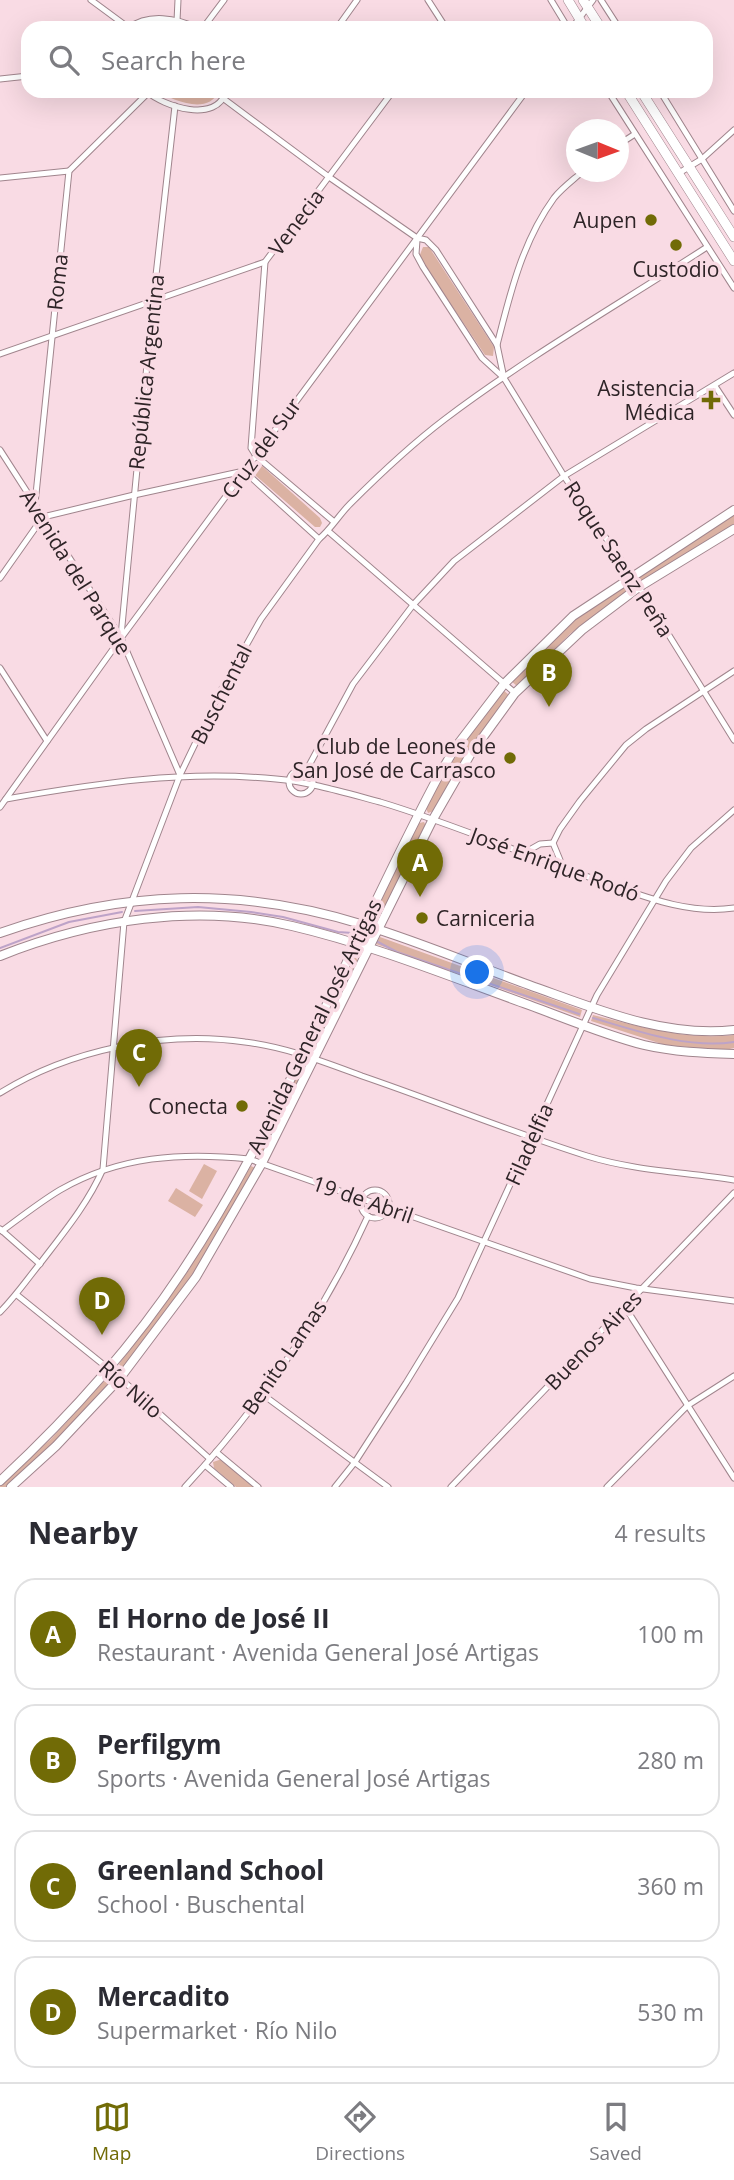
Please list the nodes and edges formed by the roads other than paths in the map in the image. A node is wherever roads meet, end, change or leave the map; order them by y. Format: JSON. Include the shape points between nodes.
{"nodes":[{"id":1,"x":92,"y":0,"type":"edge"},
{"id":2,"x":178,"y":0,"type":"edge"},
{"id":3,"x":224,"y":0,"type":"edge"},
{"id":4,"x":357,"y":0,"type":"edge"},
{"id":5,"x":428,"y":0,"type":"edge"},
{"id":6,"x":551,"y":0,"type":"edge"},
{"id":7,"x":568,"y":0,"type":"edge"},
{"id":8,"x":601,"y":0,"type":"edge"},
{"id":9,"x":588,"y":2,"type":"edge"},
{"id":10,"x":580,"y":18,"type":"junction"},
{"id":11,"x":177,"y":20,"type":"joint"},
{"id":12,"x":120,"y":21,"type":"edge"},
{"id":13,"x":144,"y":21,"type":"edge"},
{"id":14,"x":208,"y":21,"type":"edge"},
{"id":15,"x":342,"y":21,"type":"edge"},
{"id":16,"x":442,"y":21,"type":"edge"},
{"id":17,"x":565,"y":21,"type":"edge"},
{"id":18,"x":577,"y":21,"type":"edge"},
{"id":19,"x":582,"y":21,"type":"edge"},
{"id":20,"x":598,"y":21,"type":"edge"},
{"id":21,"x":614,"y":21,"type":"edge"},
{"id":22,"x":21,"y":77,"type":"edge"},
{"id":23,"x":0,"y":79,"type":"edge"},
{"id":24,"x":141,"y":98,"type":"edge"},
{"id":25,"x":159,"y":98,"type":"edge"},
{"id":26,"x":388,"y":98,"type":"edge"},
{"id":27,"x":521,"y":98,"type":"edge"},
{"id":28,"x":612,"y":98,"type":"edge"},
{"id":29,"x":631,"y":98,"type":"edge"},
{"id":30,"x":645,"y":98,"type":"edge"},
{"id":31,"x":664,"y":98,"type":"edge"},
{"id":32,"x":224,"y":99,"type":"joint"},
{"id":33,"x":175,"y":106,"type":"junction"},
{"id":34,"x":734,"y":130,"type":"edge"},
{"id":35,"x":635,"y":134,"type":"junction"},
{"id":36,"x":629,"y":138,"type":"edge"},
{"id":37,"x":702,"y":159,"type":"junction"},
{"id":38,"x":689,"y":166,"type":"junction"},
{"id":39,"x":69,"y":171,"type":"junction"},
{"id":40,"x":679,"y":173,"type":"junction"},
{"id":41,"x":329,"y":177,"type":"junction"},
{"id":42,"x":0,"y":178,"type":"edge"},
{"id":43,"x":571,"y":182,"type":"edge"},
{"id":44,"x":726,"y":199,"type":"junction"},
{"id":45,"x":734,"y":211,"type":"edge"},
{"id":46,"x":718,"y":212,"type":"junction"},
{"id":47,"x":734,"y":237,"type":"edge"},
{"id":48,"x":417,"y":238,"type":"junction"},
{"id":49,"x":707,"y":247,"type":"junction"},
{"id":50,"x":734,"y":261,"type":"edge"},
{"id":51,"x":265,"y":262,"type":"junction"},
{"id":52,"x":734,"y":288,"type":"edge"},
{"id":53,"x":153,"y":302,"type":"junction"},
{"id":54,"x":52,"y":336,"type":"junction"},
{"id":55,"x":497,"y":345,"type":"junction"},
{"id":56,"x":0,"y":354,"type":"edge"},
{"id":57,"x":734,"y":373,"type":"edge"},
{"id":58,"x":504,"y":378,"type":"junction"},
{"id":59,"x":715,"y":386,"type":"junction"},
{"id":60,"x":734,"y":415,"type":"edge"},
{"id":61,"x":0,"y":450,"type":"edge"},
{"id":62,"x":256,"y":456,"type":"junction"},
{"id":63,"x":244,"y":471,"type":"junction"},
{"id":64,"x":564,"y":476,"type":"junction"},
{"id":65,"x":134,"y":495,"type":"junction"},
{"id":66,"x":36,"y":504,"type":"junction"},
{"id":67,"x":734,"y":510,"type":"edge"},
{"id":68,"x":43,"y":517,"type":"junction"},
{"id":69,"x":333,"y":521,"type":"junction"},
{"id":70,"x":734,"y":529,"type":"edge"},
{"id":71,"x":328,"y":531,"type":"junction"},
{"id":72,"x":319,"y":539,"type":"junction"},
{"id":73,"x":632,"y":576,"type":"junction"},
{"id":74,"x":0,"y":578,"type":"edge"},
{"id":75,"x":639,"y":587,"type":"junction"},
{"id":76,"x":413,"y":605,"type":"junction"},
{"id":77,"x":121,"y":638,"type":"junction"},
{"id":78,"x":0,"y":668,"type":"edge"},
{"id":79,"x":734,"y":671,"type":"edge"},
{"id":80,"x":504,"y":684,"type":"junction"},
{"id":81,"x":704,"y":691,"type":"junction"},
{"id":82,"x":515,"y":693,"type":"junction"},
{"id":83,"x":734,"y":740,"type":"edge"},
{"id":84,"x":47,"y":741,"type":"junction"},
{"id":85,"x":306,"y":771,"type":"junction"},
{"id":86,"x":180,"y":775,"type":"junction"},
{"id":87,"x":289,"y":780,"type":"junction"},
{"id":88,"x":313,"y":786,"type":"junction"},
{"id":89,"x":6,"y":799,"type":"junction"},
{"id":90,"x":0,"y":807,"type":"edge"},
{"id":91,"x":734,"y":810,"type":"edge"},
{"id":92,"x":418,"y":814,"type":"junction"},
{"id":93,"x":432,"y":821,"type":"junction"},
{"id":94,"x":553,"y":842,"type":"junction"},
{"id":95,"x":524,"y":853,"type":"junction"},
{"id":96,"x":560,"y":867,"type":"junction"},
{"id":97,"x":654,"y":899,"type":"junction"},
{"id":98,"x":133,"y":900,"type":"junction"},
{"id":99,"x":734,"y":908,"type":"edge"},
{"id":100,"x":124,"y":922,"type":"junction"},
{"id":101,"x":364,"y":925,"type":"junction"},
{"id":102,"x":377,"y":929,"type":"junction"},
{"id":103,"x":0,"y":933,"type":"edge"},
{"id":104,"x":355,"y":943,"type":"junction"},
{"id":105,"x":368,"y":948,"type":"junction"},
{"id":106,"x":0,"y":956,"type":"edge"},
{"id":107,"x":590,"y":1007,"type":"junction"},
{"id":108,"x":583,"y":1025,"type":"junction"},
{"id":109,"x":734,"y":1030,"type":"edge"},
{"id":110,"x":114,"y":1048,"type":"junction"},
{"id":111,"x":302,"y":1054,"type":"junction"},
{"id":112,"x":734,"y":1054,"type":"edge"},
{"id":113,"x":314,"y":1059,"type":"junction"},
{"id":114,"x":0,"y":1082,"type":"edge"},
{"id":115,"x":2,"y":1091,"type":"edge"},
{"id":116,"x":532,"y":1138,"type":"junction"},
{"id":117,"x":249,"y":1159,"type":"junction"},
{"id":118,"x":262,"y":1163,"type":"junction"},
{"id":119,"x":103,"y":1169,"type":"junction"},
{"id":120,"x":734,"y":1180,"type":"edge"},
{"id":121,"x":734,"y":1192,"type":"edge"},
{"id":122,"x":362,"y":1199,"type":"junction"},
{"id":123,"x":389,"y":1208,"type":"junction"},
{"id":124,"x":368,"y":1216,"type":"junction"},
{"id":125,"x":1,"y":1230,"type":"edge"},
{"id":126,"x":485,"y":1242,"type":"junction"},
{"id":127,"x":40,"y":1264,"type":"junction"},
{"id":128,"x":643,"y":1288,"type":"junction"},
{"id":129,"x":17,"y":1295,"type":"junction"},
{"id":130,"x":734,"y":1301,"type":"edge"},
{"id":131,"x":625,"y":1307,"type":"junction"},
{"id":132,"x":0,"y":1312,"type":"edge"},
{"id":133,"x":110,"y":1370,"type":"junction"},
{"id":134,"x":734,"y":1376,"type":"edge"},
{"id":135,"x":120,"y":1378,"type":"junction"},
{"id":136,"x":262,"y":1394,"type":"junction"},
{"id":137,"x":687,"y":1406,"type":"junction"},
{"id":138,"x":216,"y":1452,"type":"junction"},
{"id":139,"x":210,"y":1459,"type":"junction"},
{"id":140,"x":355,"y":1462,"type":"junction"},
{"id":141,"x":205,"y":1465,"type":"junction"},
{"id":142,"x":734,"y":1478,"type":"edge"},
{"id":143,"x":0,"y":1481,"type":"edge"},
{"id":144,"x":11,"y":1487,"type":"edge"},
{"id":145,"x":185,"y":1487,"type":"edge"},
{"id":146,"x":231,"y":1487,"type":"edge"},
{"id":147,"x":258,"y":1487,"type":"edge"},
{"id":148,"x":335,"y":1487,"type":"edge"},
{"id":149,"x":388,"y":1487,"type":"edge"},
{"id":150,"x":450,"y":1487,"type":"edge"},
{"id":151,"x":607,"y":1487,"type":"edge"}],
"edges":[{"from":1,"to":12,"type":"street"},
{"from":2,"to":11,"type":"street"},
{"from":3,"to":14,"type":"street"},
{"from":4,"to":15,"type":"street"},
{"from":5,"to":16,"type":"street"},
{"from":6,"to":17,"type":"street"},
{"from":7,"to":10,"type":"main road"},
{"from":8,"to":21,"type":"street"},
{"from":9,"to":10,"type":"street"},
{"from":9,"to":20,"type":"main road"},
{"from":10,"to":18,"type":"street"},
{"from":10,"to":19,"type":"main road"},
{"from":11,"to":13,"type":"street"},
{"from":22,"to":23,"type":"street"},
{"from":24,"to":39,"type":"street"},
{"from":25,"to":33,"type":"street"},
{"from":26,"to":41,"type":"street","name":"Venecia"},
{"from":27,"to":48,"type":"street","name":"Cruz del Sur"},
{"from":28,"to":35,"type":"street"},
{"from":29,"to":40,"type":"main road"},
{"from":30,"to":38,"type":"main road"},
{"from":31,"to":37,"type":"street"},
{"from":32,"to":33,"type":"street","via":[[205,109]]},
{"from":32,"to":41,"type":"street","name":"Roque Saenz Peña"},
{"from":33,"to":53,"type":"street","name":"República Argentina"},
{"from":34,"to":37,"type":"street"},
{"from":35,"to":36,"type":"street"},
{"from":35,"to":49,"type":"street"},
{"from":37,"to":38,"type":"street"},
{"from":37,"to":44,"type":"street"},
{"from":38,"to":40,"type":"street"},
{"from":38,"to":46,"type":"main road"},
{"from":39,"to":42,"type":"street"},
{"from":39,"to":54,"type":"street","name":"Roma"},
{"from":40,"to":50,"type":"main road"},
{"from":41,"to":48,"type":"street","name":"Roque Saenz Peña"},
{"from":41,"to":51,"type":"street","name":"Venecia"},
{"from":43,"to":55,"type":"street","via":[[556,195],[521,258]]},
{"from":44,"to":45,"type":"street"},
{"from":44,"to":46,"type":"street"},
{"from":46,"to":47,"type":"main road"},
{"from":48,"to":55,"type":"street","name":"Roque Saenz Peña","via":[[436,250]]},
{"from":48,"to":58,"type":"street","name":"Roque Saenz Peña","via":[[416,254],[423,267],[482,358]]},
{"from":48,"to":62,"type":"street","name":"Cruz del Sur"},
{"from":49,"to":52,"type":"street"},
{"from":49,"to":58,"type":"street","name":"Buschental"},
{"from":51,"to":53,"type":"street","name":"Venecia"},
{"from":51,"to":62,"type":"street","via":[[250,441]]},
{"from":53,"to":54,"type":"street","name":"Venecia"},
{"from":53,"to":65,"type":"street","name":"República Argentina"},
{"from":54,"to":56,"type":"street","name":"Venecia"},
{"from":54,"to":66,"type":"street","name":"Roma"},
{"from":55,"to":58,"type":"street","name":"Roque Saenz Peña"},
{"from":57,"to":59,"type":"street"},
{"from":58,"to":64,"type":"street","name":"Roque Saenz Peña"},
{"from":58,"to":69,"type":"street","name":"Buschental","via":[[436,427]]},
{"from":59,"to":60,"type":"street"},
{"from":59,"to":64,"type":"street"},
{"from":61,"to":66,"type":"street","name":"Avenida del Parque"},
{"from":62,"to":63,"type":"street","name":"Cruz del Sur"},
{"from":62,"to":69,"type":"street"},
{"from":63,"to":65,"type":"street"},
{"from":63,"to":72,"type":"street"},
{"from":63,"to":77,"type":"street","name":"Cruz del Sur"},
{"from":64,"to":73,"type":"street","name":"Roque Saenz Peña"},
{"from":64,"to":76,"type":"street","via":[[454,561]]},
{"from":65,"to":68,"type":"street"},
{"from":65,"to":77,"type":"street","name":"República Argentina"},
{"from":66,"to":68,"type":"street","name":"Avenida del Parque"},
{"from":67,"to":73,"type":"street","name":"Avenida General José Artigas"},
{"from":68,"to":74,"type":"street"},
{"from":68,"to":77,"type":"street","name":"Avenida del Parque"},
{"from":69,"to":71,"type":"street","name":"Buschental"},
{"from":70,"to":75,"type":"street","name":"Avenida General José Artigas"},
{"from":71,"to":72,"type":"street","name":"Buschental"},
{"from":71,"to":76,"type":"street"},
{"from":72,"to":86,"type":"street","name":"Buschental","via":[[239,655]]},
{"from":73,"to":75,"type":"street","name":"Roque Saenz Peña"},
{"from":73,"to":80,"type":"street","name":"Avenida General José Artigas","via":[[573,615]]},
{"from":75,"to":81,"type":"street","name":"Roque Saenz Peña"},
{"from":75,"to":82,"type":"street","name":"Avenida General José Artigas","via":[[582,630]]},
{"from":76,"to":80,"type":"street"},
{"from":76,"to":85,"type":"street","via":[[353,684]]},
{"from":77,"to":84,"type":"street","name":"Cruz del Sur"},
{"from":77,"to":86,"type":"street","name":"Avenida del Parque"},
{"from":78,"to":84,"type":"street"},
{"from":79,"to":81,"type":"street"},
{"from":80,"to":82,"type":"street"},
{"from":80,"to":92,"type":"street","name":"Avenida General José Artigas","via":[[455,748]]},
{"from":81,"to":83,"type":"street","name":"Roque Saenz Peña"},
{"from":81,"to":94,"type":"street","via":[[626,745]]},
{"from":82,"to":93,"type":"street","name":"Avenida General José Artigas","via":[[470,755]]},
{"from":84,"to":89,"type":"street","name":"Cruz del Sur"},
{"from":85,"to":87,"type":"street","via":[[297,770]]},
{"from":85,"to":88,"type":"street","via":[[313,777]]},
{"from":86,"to":87,"type":"street","name":"José Enrique Rodó"},
{"from":86,"to":89,"type":"street","name":"José Enrique Rodó","via":[[96,783]]},
{"from":86,"to":98,"type":"street","name":"Buschental"},
{"from":87,"to":88,"type":"street","name":"José Enrique Rodó"},
{"from":87,"to":88,"type":"street","via":[[291,789],[299,794],[308,793]]},
{"from":88,"to":92,"type":"street","name":"José Enrique Rodó"},
{"from":89,"to":90,"type":"street","name":"Cruz del Sur"},
{"from":91,"to":97,"type":"street","name":"Filadelfia","via":[[691,848]]},
{"from":92,"to":93,"type":"street","name":"José Enrique Rodó"},
{"from":92,"to":101,"type":"street","name":"Avenida General José Artigas"},
{"from":93,"to":95,"type":"street","name":"José Enrique Rodó"},
{"from":93,"to":102,"type":"street","name":"Avenida General José Artigas"},
{"from":94,"to":95,"type":"street"},
{"from":94,"to":96,"type":"street"},
{"from":95,"to":96,"type":"street","name":"José Enrique Rodó"},
{"from":96,"to":97,"type":"street","name":"José Enrique Rodó"},
{"from":97,"to":99,"type":"street","name":"José Enrique Rodó","via":[[695,908]]},
{"from":97,"to":107,"type":"street","name":"Filadelfia"},
{"from":98,"to":100,"type":"street","name":"Buschental"},
{"from":98,"to":101,"type":"street","via":[[257,901]]},
{"from":98,"to":103,"type":"street","via":[[69,911]]},
{"from":100,"to":104,"type":"street","via":[[184,916],[255,920]]},
{"from":100,"to":106,"type":"street","via":[[57,936]]},
{"from":100,"to":110,"type":"street","name":"Buschental"},
{"from":101,"to":102,"type":"street"},
{"from":101,"to":104,"type":"street","name":"Avenida General José Artigas"},
{"from":102,"to":105,"type":"street","name":"Avenida General José Artigas"},
{"from":102,"to":107,"type":"street"},
{"from":104,"to":105,"type":"street"},
{"from":104,"to":111,"type":"street","name":"Avenida General José Artigas"},
{"from":105,"to":108,"type":"street"},
{"from":105,"to":113,"type":"street","name":"Avenida General José Artigas"},
{"from":107,"to":108,"type":"street","name":"Filadelfia"},
{"from":107,"to":109,"type":"street","via":[[666,1028]]},
{"from":108,"to":112,"type":"street","via":[[646,1045]]},
{"from":108,"to":116,"type":"street","name":"Filadelfia"},
{"from":110,"to":111,"type":"street","via":[[212,1039]]},
{"from":110,"to":115,"type":"street","via":[[41,1069]]},
{"from":110,"to":119,"type":"street","name":"Buschental"},
{"from":111,"to":113,"type":"street"},
{"from":111,"to":117,"type":"street","name":"Avenida General José Artigas"},
{"from":113,"to":116,"type":"street"},
{"from":113,"to":118,"type":"street","name":"Avenida General José Artigas"},
{"from":114,"to":115,"type":"street"},
{"from":116,"to":120,"type":"street","via":[[627,1166]]},
{"from":116,"to":126,"type":"street","name":"Filadelfia"},
{"from":117,"to":118,"type":"street","name":"19 de Abril"},
{"from":117,"to":119,"type":"street","name":"19 de Abril","via":[[162,1156]]},
{"from":117,"to":133,"type":"street","name":"Avenida General José Artigas","via":[[184,1269]]},
{"from":118,"to":122,"type":"street","name":"19 de Abril"},
{"from":118,"to":135,"type":"street","name":"Avenida General José Artigas","via":[[196,1277]]},
{"from":119,"to":125,"type":"street","name":"19 de Abril","via":[[61,1189]]},
{"from":119,"to":127,"type":"street","name":"Buschental","via":[[92,1193]]},
{"from":121,"to":128,"type":"street","name":"Buenos Aires"},
{"from":122,"to":123,"type":"street","name":"19 de Abril"},
{"from":122,"to":123,"type":"street","via":[[367,1192],[380,1190],[387,1196]]},
{"from":122,"to":124,"type":"street"},
{"from":123,"to":124,"type":"street","via":[[380,1217]]},
{"from":123,"to":126,"type":"street","name":"19 de Abril"},
{"from":124,"to":136,"type":"street","name":"Benito Lamas","via":[[320,1306]]},
{"from":125,"to":127,"type":"street"},
{"from":126,"to":128,"type":"street","name":"19 de Abril","via":[[590,1279]]},
{"from":126,"to":140,"type":"street","name":"Filadelfia","via":[[458,1298]]},
{"from":127,"to":129,"type":"street","name":"Buschental"},
{"from":128,"to":130,"type":"street","name":"19 de Abril"},
{"from":128,"to":131,"type":"street","name":"Buenos Aires"},
{"from":129,"to":132,"type":"street","name":"Buschental"},
{"from":129,"to":133,"type":"street","name":"Río Nilo"},
{"from":131,"to":137,"type":"street"},
{"from":131,"to":150,"type":"street","name":"Buenos Aires"},
{"from":133,"to":135,"type":"street","name":"Río Nilo"},
{"from":133,"to":143,"type":"street","name":"Avenida General José Artigas"},
{"from":134,"to":137,"type":"street"},
{"from":135,"to":139,"type":"street","name":"Río Nilo"},
{"from":135,"to":144,"type":"street","name":"Avenida General José Artigas"},
{"from":136,"to":138,"type":"street","name":"Benito Lamas"},
{"from":136,"to":140,"type":"street"},
{"from":137,"to":142,"type":"street"},
{"from":137,"to":151,"type":"street"},
{"from":138,"to":139,"type":"street","name":"Benito Lamas"},
{"from":138,"to":147,"type":"street"},
{"from":139,"to":141,"type":"street","name":"Benito Lamas"},
{"from":140,"to":148,"type":"street","name":"Filadelfia"},
{"from":140,"to":149,"type":"street"},
{"from":141,"to":145,"type":"street","name":"Benito Lamas"},
{"from":141,"to":146,"type":"street"}]}
